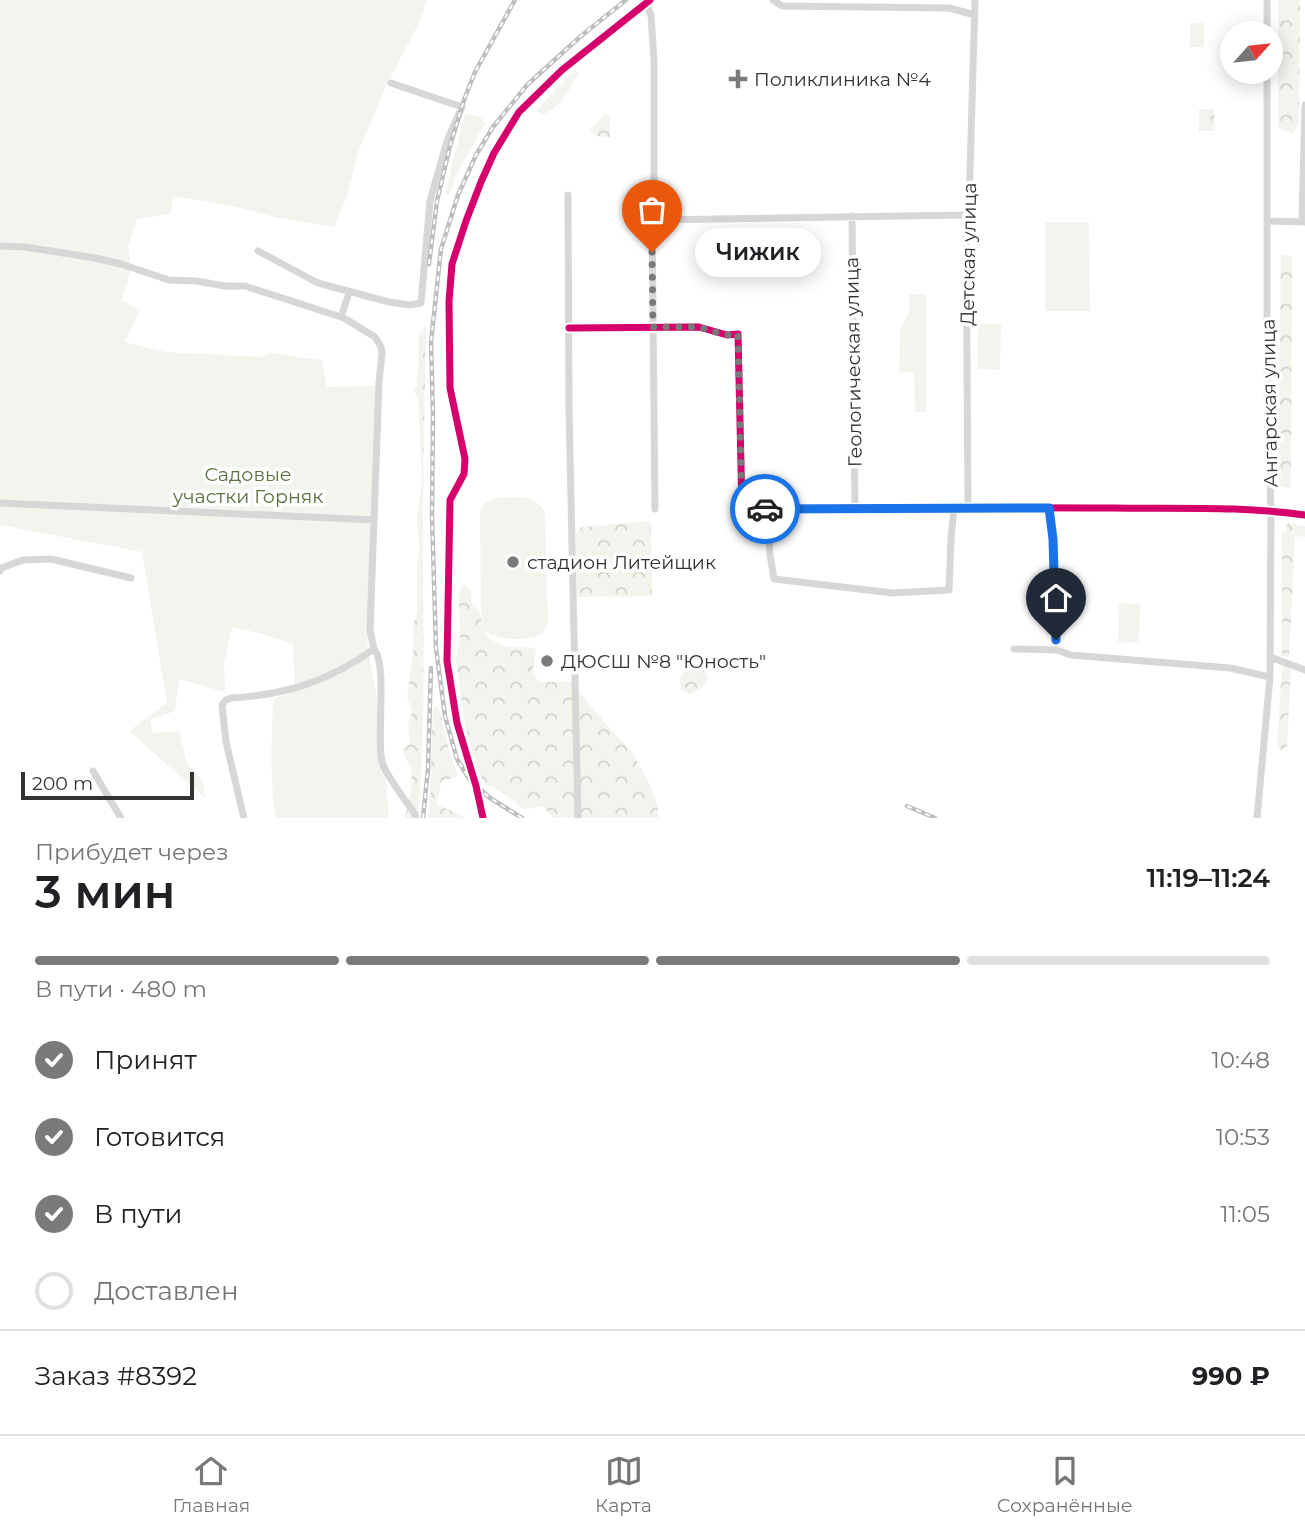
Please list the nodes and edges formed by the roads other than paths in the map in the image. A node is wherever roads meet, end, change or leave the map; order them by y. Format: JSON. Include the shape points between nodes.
{"nodes":[{"id":1,"x":773,"y":0,"type":"edge"},
{"id":2,"x":975,"y":0,"type":"edge"},
{"id":3,"x":1267,"y":0,"type":"edge"},
{"id":4,"x":648,"y":2,"type":"edge"},
{"id":5,"x":975,"y":15,"type":"junction"},
{"id":6,"x":1267,"y":21,"type":"edge"},
{"id":7,"x":391,"y":83,"type":"dead end"},
{"id":8,"x":1267,"y":84,"type":"edge"},
{"id":9,"x":1305,"y":105,"type":"edge"},
{"id":10,"x":568,"y":195,"type":"dead end"},
{"id":11,"x":966,"y":215,"type":"junction"},
{"id":12,"x":852,"y":216,"type":"junction"},
{"id":13,"x":652,"y":220,"type":"junction"},
{"id":14,"x":1268,"y":221,"type":"junction"},
{"id":15,"x":1303,"y":222,"type":"edge"},
{"id":16,"x":0,"y":246,"type":"edge"},
{"id":17,"x":258,"y":251,"type":"dead end"},
{"id":18,"x":349,"y":293,"type":"junction"},
{"id":19,"x":341,"y":317,"type":"junction"},
{"id":20,"x":653,"y":327,"type":"junction"},
{"id":21,"x":569,"y":328,"type":"junction"},
{"id":22,"x":0,"y":503,"type":"edge"},
{"id":23,"x":968,"y":507,"type":"junction"},
{"id":24,"x":855,"y":508,"type":"junction"},
{"id":25,"x":954,"y":508,"type":"junction"},
{"id":26,"x":1049,"y":508,"type":"junction"},
{"id":27,"x":655,"y":509,"type":"dead end"},
{"id":28,"x":767,"y":509,"type":"junction"},
{"id":29,"x":1271,"y":510,"type":"junction"},
{"id":30,"x":1305,"y":515,"type":"edge"},
{"id":31,"x":374,"y":520,"type":"junction"},
{"id":32,"x":0,"y":571,"type":"edge"},
{"id":33,"x":131,"y":578,"type":"dead end"},
{"id":34,"x":1056,"y":640,"type":"dead end"},
{"id":35,"x":374,"y":649,"type":"junction"},
{"id":36,"x":1014,"y":649,"type":"dead end"},
{"id":37,"x":1270,"y":657,"type":"junction"},
{"id":38,"x":1305,"y":670,"type":"edge"},
{"id":39,"x":1270,"y":677,"type":"junction"},
{"id":40,"x":93,"y":771,"type":"dead end"},
{"id":41,"x":121,"y":818,"type":"edge"},
{"id":42,"x":244,"y":818,"type":"edge"},
{"id":43,"x":416,"y":818,"type":"edge"},
{"id":44,"x":483,"y":818,"type":"edge"},
{"id":45,"x":578,"y":818,"type":"edge"},
{"id":46,"x":1257,"y":818,"type":"edge"}],
"edges":[{"from":1,"to":5,"type":"street","via":[[782,6],[949,8]]},
{"from":2,"to":5,"type":"street","name":"Детская улица"},
{"from":3,"to":6,"type":"street"},
{"from":4,"to":13,"type":"street","via":[[654,60]]},
{"from":4,"to":44,"type":"street","via":[[562,70],[519,112],[490,163],[452,264],[450,388],[465,459],[464,474],[450,500],[447,661],[457,723]]},
{"from":5,"to":11,"type":"street","name":"Детская улица"},
{"from":7,"to":18,"type":"street","via":[[462,107],[430,201],[421,303]]},
{"from":8,"to":14,"type":"street","name":"Ангарская улица"},
{"from":9,"to":15,"type":"street"},
{"from":10,"to":21,"type":"street"},
{"from":11,"to":12,"type":"street"},
{"from":11,"to":23,"type":"street","name":"Детская улица"},
{"from":12,"to":13,"type":"street"},
{"from":12,"to":24,"type":"street","name":"Геологическая улица"},
{"from":13,"to":20,"type":"street"},
{"from":14,"to":15,"type":"street"},
{"from":14,"to":29,"type":"street","name":"Ангарская улица"},
{"from":16,"to":19,"type":"street","via":[[95,258],[169,280],[246,286]]},
{"from":17,"to":18,"type":"street","via":[[318,283]]},
{"from":18,"to":19,"type":"street"},
{"from":19,"to":31,"type":"street","via":[[375,337],[381,347]]},
{"from":20,"to":21,"type":"street"},
{"from":20,"to":27,"type":"street"},
{"from":20,"to":28,"type":"street","via":[[699,327],[738,334],[742,509]]},
{"from":21,"to":45,"type":"street"},
{"from":22,"to":31,"type":"street"},
{"from":23,"to":25,"type":"street"},
{"from":23,"to":26,"type":"street"},
{"from":24,"to":25,"type":"street"},
{"from":24,"to":28,"type":"street"},
{"from":25,"to":28,"type":"street","via":[[949,590],[893,593],[774,579]]},
{"from":26,"to":29,"type":"street"},
{"from":26,"to":34,"type":"street"},
{"from":29,"to":30,"type":"street"},
{"from":29,"to":37,"type":"street","name":"Ангарская улица"},
{"from":31,"to":35,"type":"street","via":[[370,629]]},
{"from":32,"to":33,"type":"street","via":[[23,559],[51,559]]},
{"from":35,"to":42,"type":"street","via":[[309,685],[231,698],[222,705]]},
{"from":35,"to":43,"type":"street","via":[[380,671],[382,764]]},
{"from":36,"to":39,"type":"street","via":[[1230,668]]},
{"from":37,"to":38,"type":"street"},
{"from":37,"to":39,"type":"street","name":"Ангарская улица"},
{"from":39,"to":46,"type":"street","name":"Ангарская улица"},
{"from":40,"to":41,"type":"street"}]}
